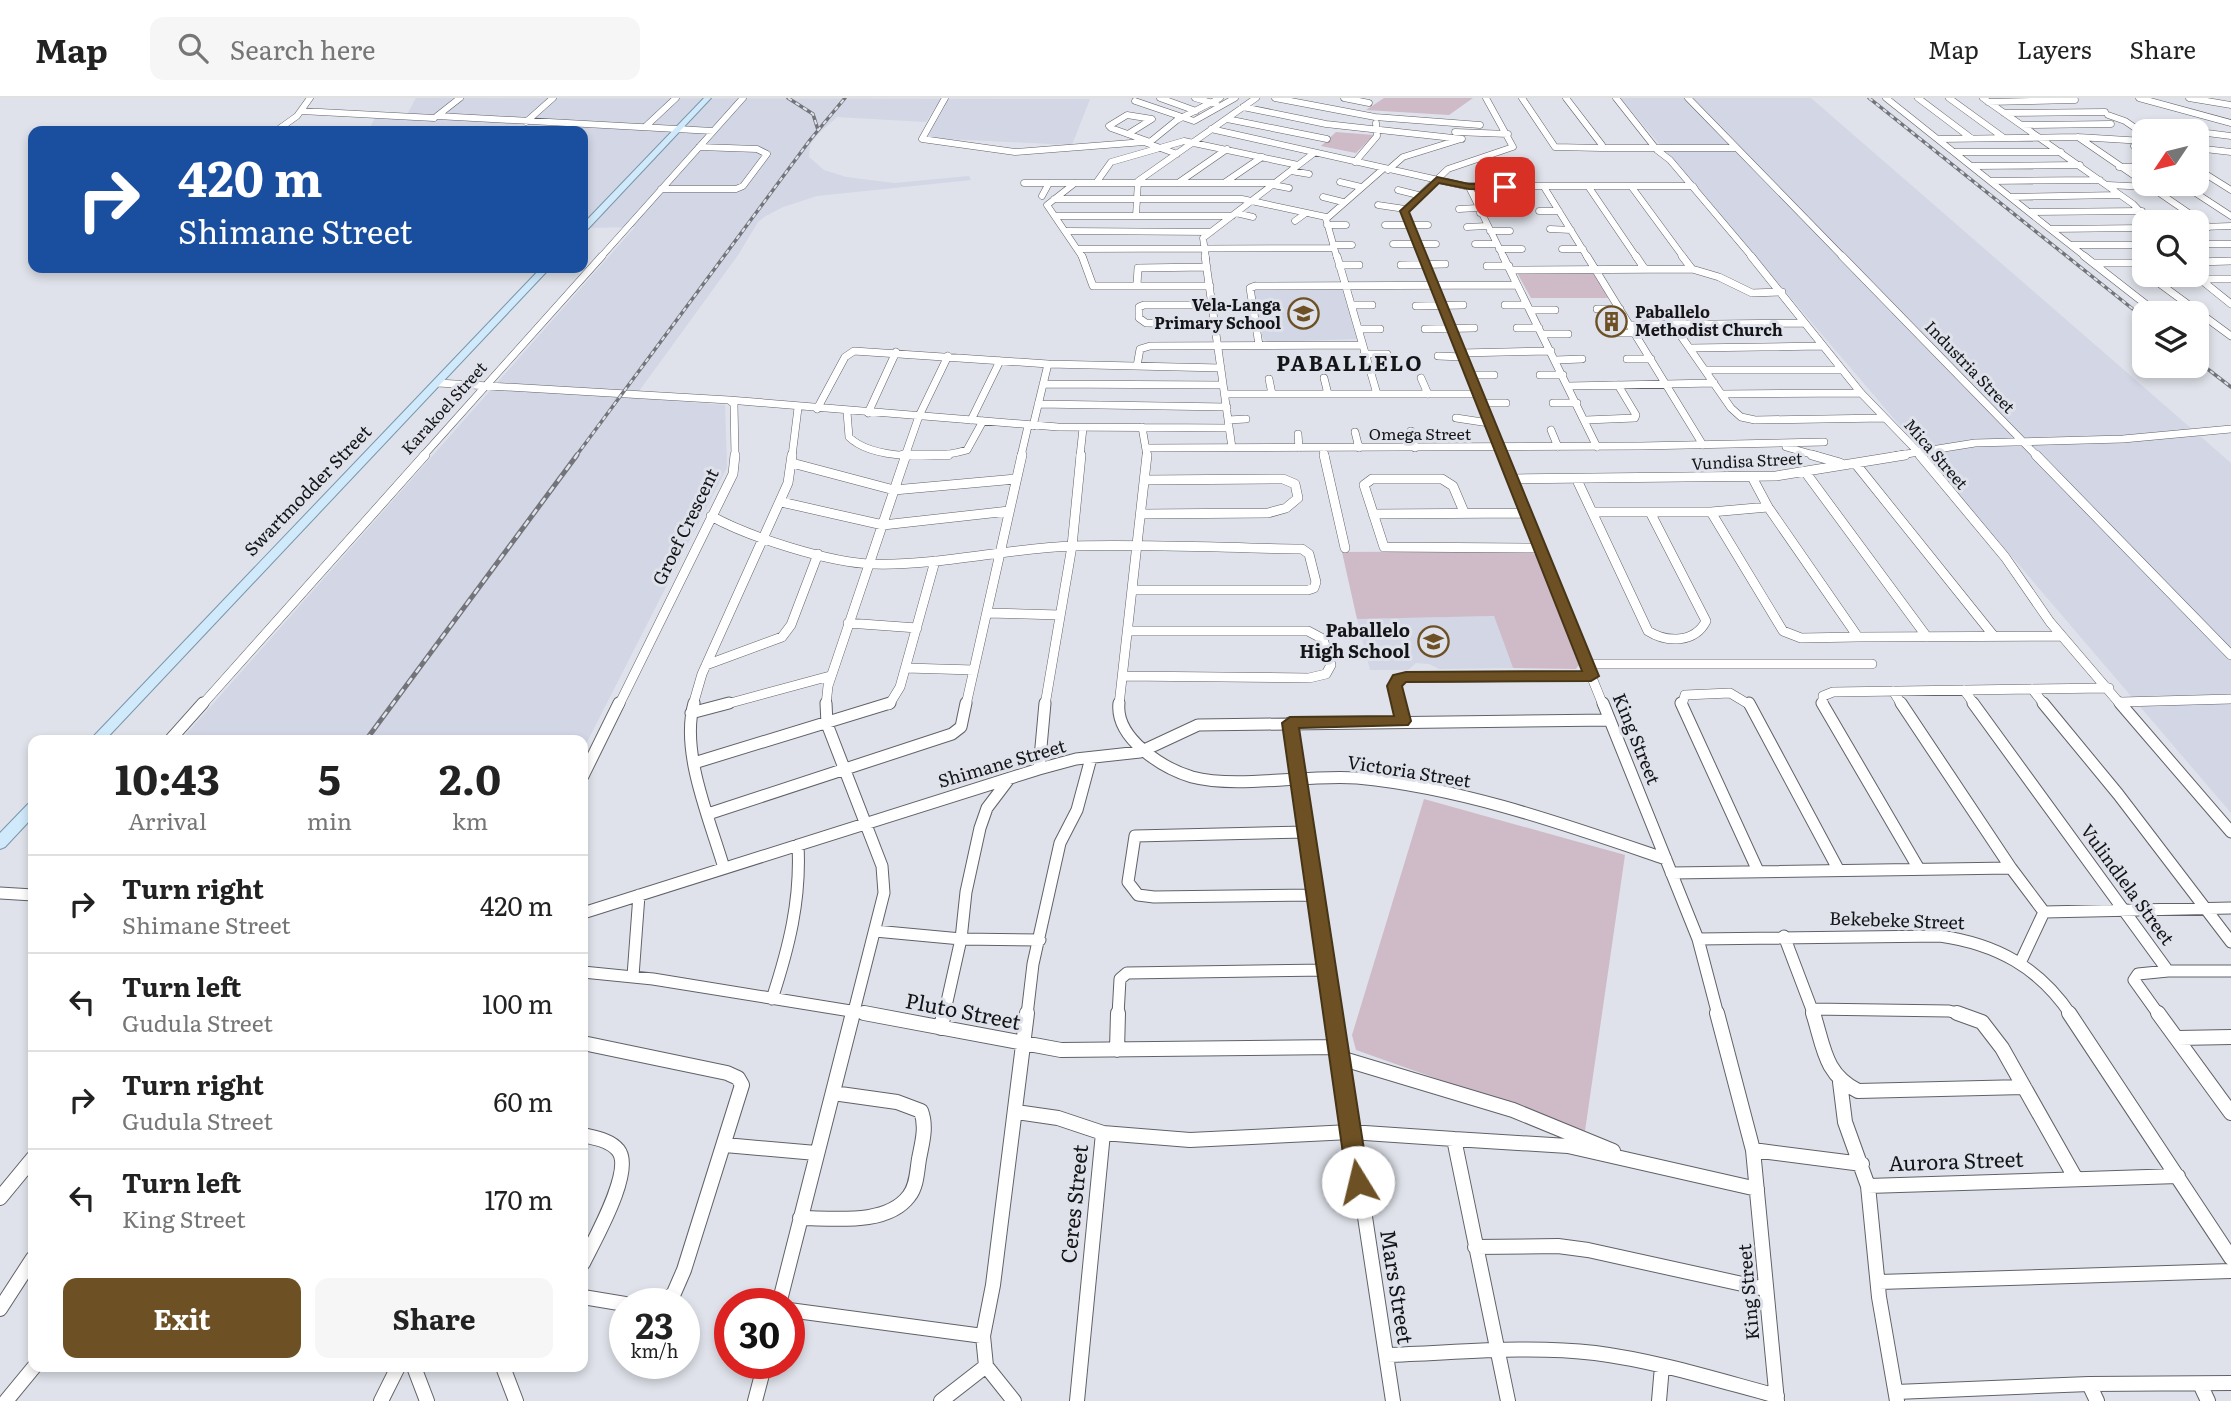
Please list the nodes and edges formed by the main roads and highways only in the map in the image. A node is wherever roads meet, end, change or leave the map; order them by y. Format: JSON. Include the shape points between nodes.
{"nodes":[{"id":1,"x":709,"y":98,"type":"edge"},
{"id":2,"x":588,"y":224,"type":"edge"},
{"id":3,"x":541,"y":273,"type":"edge"},
{"id":4,"x":102,"y":735,"type":"edge"},
{"id":5,"x":28,"y":813,"type":"edge"},
{"id":6,"x":0,"y":843,"type":"edge"}],
"edges":[{"from":1,"to":2,"type":"main road"},
{"from":3,"to":4,"type":"main road","name":"Swartmodder Street"},
{"from":5,"to":6,"type":"main road"}]}
